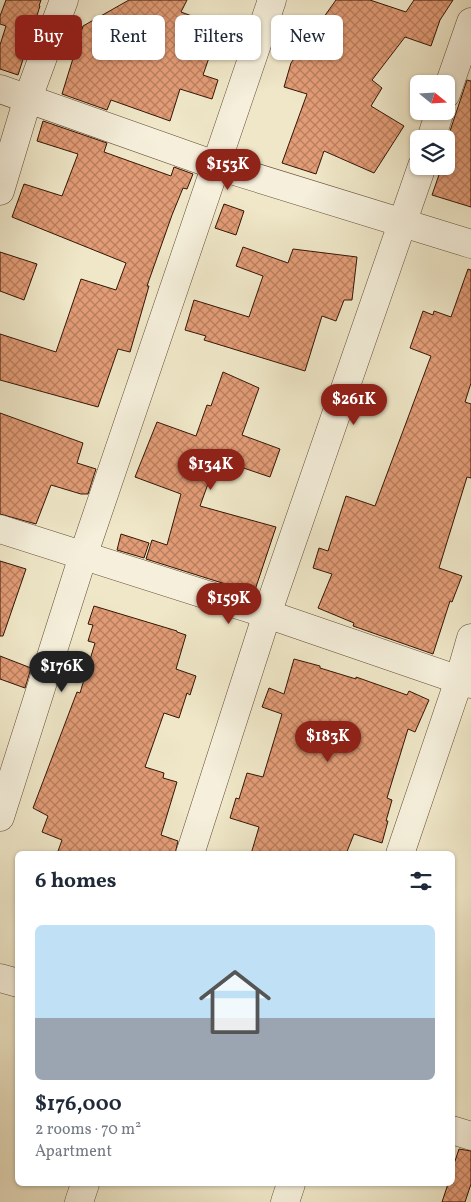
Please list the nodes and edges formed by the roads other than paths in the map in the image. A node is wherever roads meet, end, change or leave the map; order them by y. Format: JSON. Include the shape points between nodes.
{"nodes":[{"id":1,"x":64,"y":0,"type":"edge"},
{"id":2,"x":272,"y":0,"type":"edge"},
{"id":3,"x":471,"y":22,"type":"edge"},
{"id":4,"x":453,"y":75,"type":"edge"},
{"id":5,"x":0,"y":89,"type":"edge"},
{"id":6,"x":28,"y":98,"type":"junction"},
{"id":7,"x":216,"y":165,"type":"junction"},
{"id":8,"x":419,"y":175,"type":"edge"},
{"id":9,"x":0,"y":191,"type":"edge"},
{"id":10,"x":402,"y":224,"type":"junction"},
{"id":11,"x":471,"y":244,"type":"edge"},
{"id":12,"x":0,"y":529,"type":"edge"},
{"id":13,"x":84,"y":556,"type":"junction"},
{"id":14,"x":266,"y":614,"type":"junction"},
{"id":15,"x":471,"y":638,"type":"edge"},
{"id":16,"x":465,"y":682,"type":"edge"},
{"id":17,"x":0,"y":817,"type":"edge"},
{"id":18,"x":191,"y":851,"type":"edge"},
{"id":19,"x":401,"y":851,"type":"edge"},
{"id":20,"x":0,"y":978,"type":"edge"},
{"id":21,"x":15,"y":982,"type":"edge"},
{"id":22,"x":455,"y":1131,"type":"edge"},
{"id":23,"x":471,"y":1136,"type":"edge"},
{"id":24,"x":84,"y":1186,"type":"edge"},
{"id":25,"x":290,"y":1186,"type":"edge"},
{"id":26,"x":79,"y":1202,"type":"edge"},
{"id":27,"x":285,"y":1202,"type":"edge"}],
"edges":[{"from":1,"to":6,"type":"street"},
{"from":2,"to":7,"type":"street"},
{"from":3,"to":4,"type":"street"},
{"from":5,"to":6,"type":"street"},
{"from":6,"to":7,"type":"street"},
{"from":6,"to":9,"type":"street"},
{"from":7,"to":10,"type":"street"},
{"from":7,"to":13,"type":"street"},
{"from":8,"to":10,"type":"street"},
{"from":10,"to":11,"type":"street"},
{"from":10,"to":14,"type":"street"},
{"from":12,"to":13,"type":"street"},
{"from":13,"to":14,"type":"street"},
{"from":13,"to":17,"type":"street"},
{"from":14,"to":16,"type":"street"},
{"from":14,"to":18,"type":"street"},
{"from":15,"to":16,"type":"street"},
{"from":16,"to":19,"type":"street"},
{"from":20,"to":21,"type":"street"},
{"from":22,"to":23,"type":"street"},
{"from":24,"to":26,"type":"street"},
{"from":25,"to":27,"type":"street"}]}
